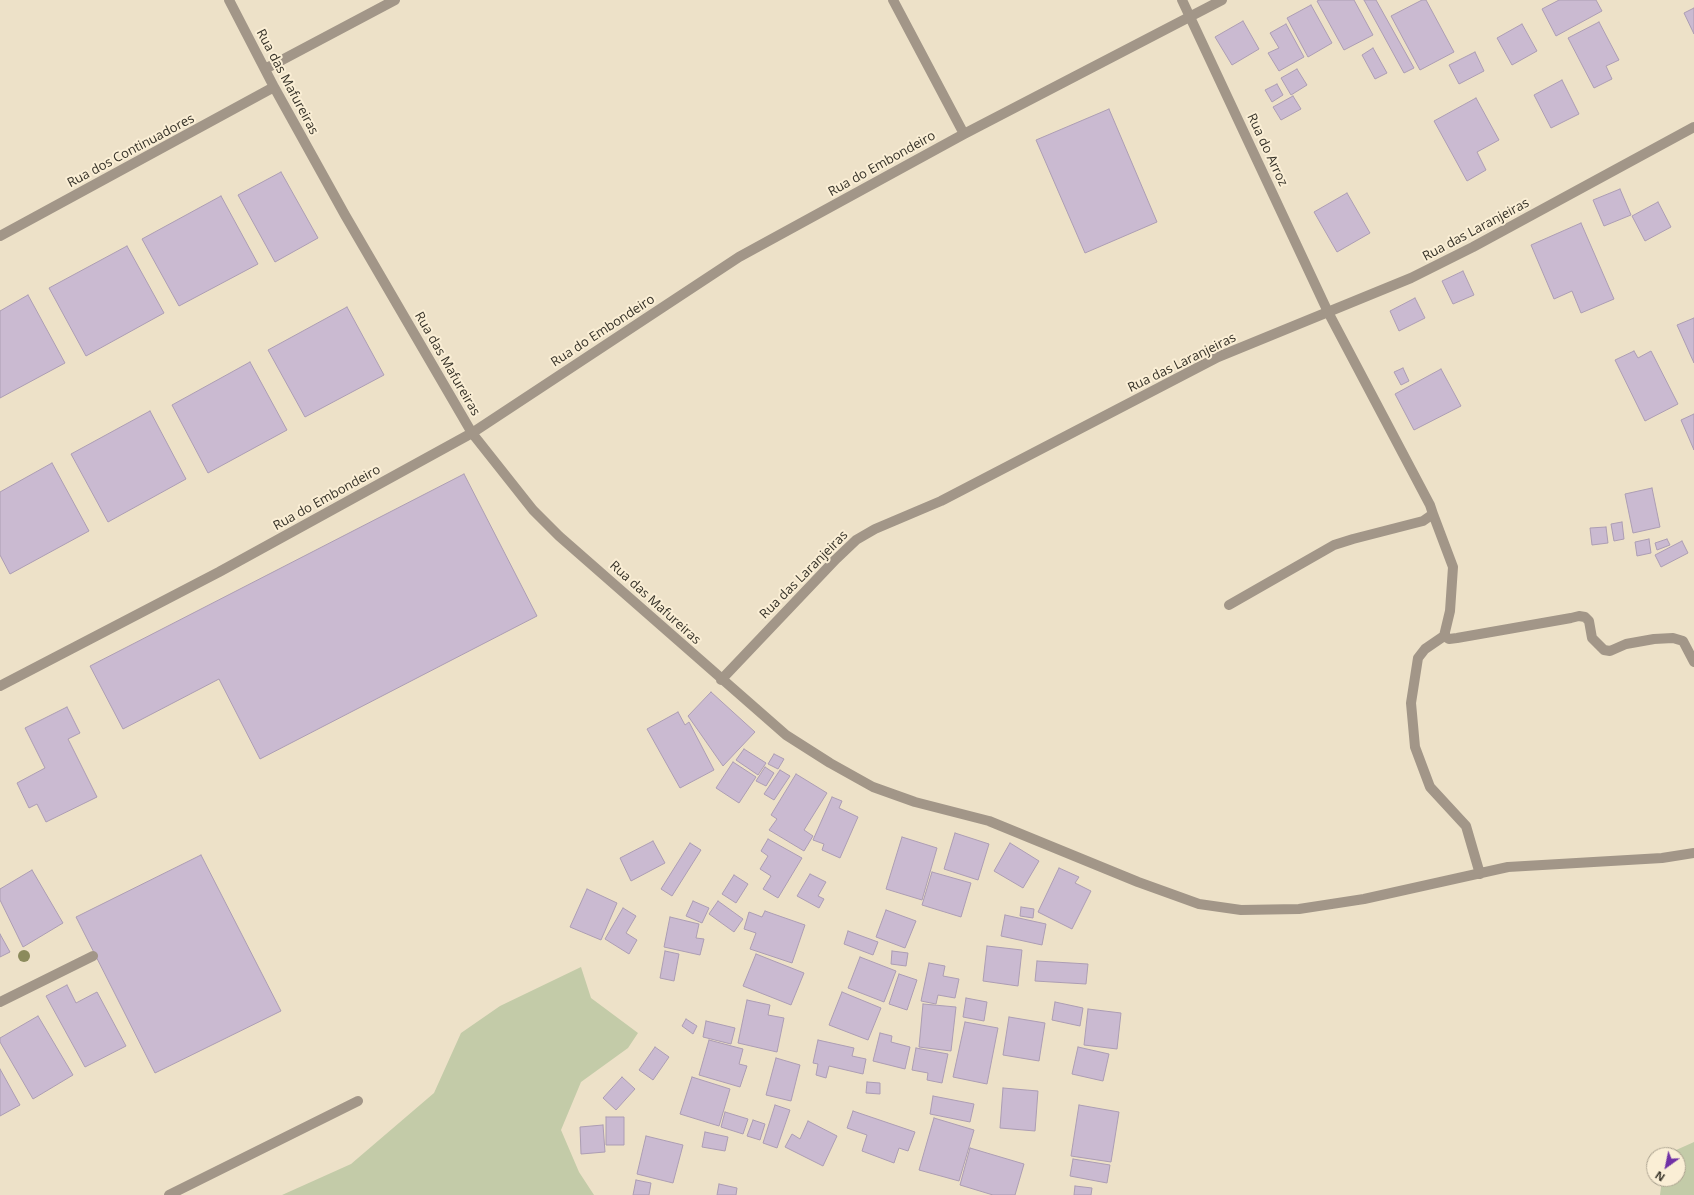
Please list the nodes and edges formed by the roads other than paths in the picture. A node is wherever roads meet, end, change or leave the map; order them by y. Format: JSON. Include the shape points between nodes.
{"nodes":[{"id":1,"x":229,"y":0,"type":"edge"},
{"id":2,"x":395,"y":0,"type":"edge"},
{"id":3,"x":894,"y":0,"type":"edge"},
{"id":4,"x":1182,"y":0,"type":"edge"},
{"id":5,"x":1222,"y":0,"type":"edge"},
{"id":6,"x":1190,"y":16,"type":"junction"},
{"id":7,"x":264,"y":69,"type":"junction"},
{"id":8,"x":274,"y":87,"type":"junction"},
{"id":9,"x":1694,"y":127,"type":"edge"},
{"id":10,"x":964,"y":134,"type":"junction"},
{"id":11,"x":0,"y":236,"type":"edge"},
{"id":12,"x":1328,"y":312,"type":"junction"},
{"id":13,"x":472,"y":433,"type":"junction"},
{"id":14,"x":1433,"y":514,"type":"junction"},
{"id":15,"x":1229,"y":605,"type":"dead end"},
{"id":16,"x":1444,"y":636,"type":"junction"},
{"id":17,"x":1694,"y":662,"type":"edge"},
{"id":18,"x":721,"y":680,"type":"junction"},
{"id":19,"x":0,"y":686,"type":"edge"},
{"id":20,"x":1694,"y":853,"type":"edge"},
{"id":21,"x":1480,"y":874,"type":"junction"},
{"id":22,"x":93,"y":956,"type":"dead end"},
{"id":23,"x":0,"y":1002,"type":"edge"},
{"id":24,"x":358,"y":1101,"type":"dead end"},
{"id":25,"x":169,"y":1195,"type":"edge"}],
"edges":[{"from":1,"to":7,"type":"street","name":"Rua das Mafureiras"},
{"from":2,"to":7,"type":"street"},
{"from":3,"to":10,"type":"street"},
{"from":4,"to":6,"type":"street","name":"Rua do Arroz"},
{"from":5,"to":6,"type":"street","name":"Rua do Embondeiro"},
{"from":6,"to":10,"type":"street","name":"Rua do Embondeiro"},
{"from":6,"to":12,"type":"street","name":"Rua do Arroz"},
{"from":7,"to":8,"type":"street","name":"Rua das Mafureiras"},
{"from":8,"to":11,"type":"street","name":"Rua dos Continuadores"},
{"from":8,"to":13,"type":"street","name":"Rua das Mafureiras","via":[[348,222]]},
{"from":9,"to":12,"type":"street","name":"Rua das Laranjeiras","via":[[1473,248],[1411,278]]},
{"from":10,"to":13,"type":"street","name":"Rua do Embondeiro","via":[[739,258]]},
{"from":12,"to":14,"type":"street","name":"Rua do Arroz"},
{"from":12,"to":18,"type":"street","name":"Rua das Laranjeiras","via":[[1218,357],[941,501],[875,529],[856,540]]},
{"from":13,"to":18,"type":"street","name":"Rua das Mafureiras","via":[[533,510],[559,536]]},
{"from":13,"to":19,"type":"street","name":"Rua do Embondeiro","via":[[218,572]]},
{"from":14,"to":15,"type":"street","via":[[1423,521],[1334,545]]},
{"from":14,"to":16,"type":"street","name":"Rua do Arroz","via":[[1453,566],[1450,611]]},
{"from":16,"to":17,"type":"street","via":[[1457,638],[1580,616],[1589,621],[1592,638],[1604,650],[1610,651],[1626,644],[1654,639],[1673,638],[1683,641]]},
{"from":16,"to":21,"type":"street","via":[[1425,649],[1418,658],[1411,703],[1415,747],[1430,787],[1466,826]]},
{"from":18,"to":21,"type":"street","name":"Rua das Mafureiras","via":[[786,735],[873,787],[915,802],[989,821],[1199,904],[1241,910],[1299,908],[1364,898]]},
{"from":20,"to":21,"type":"street","name":"Rua das Mafureiras","via":[[1662,858],[1508,867]]},
{"from":22,"to":23,"type":"street"},
{"from":24,"to":25,"type":"street"}]}
